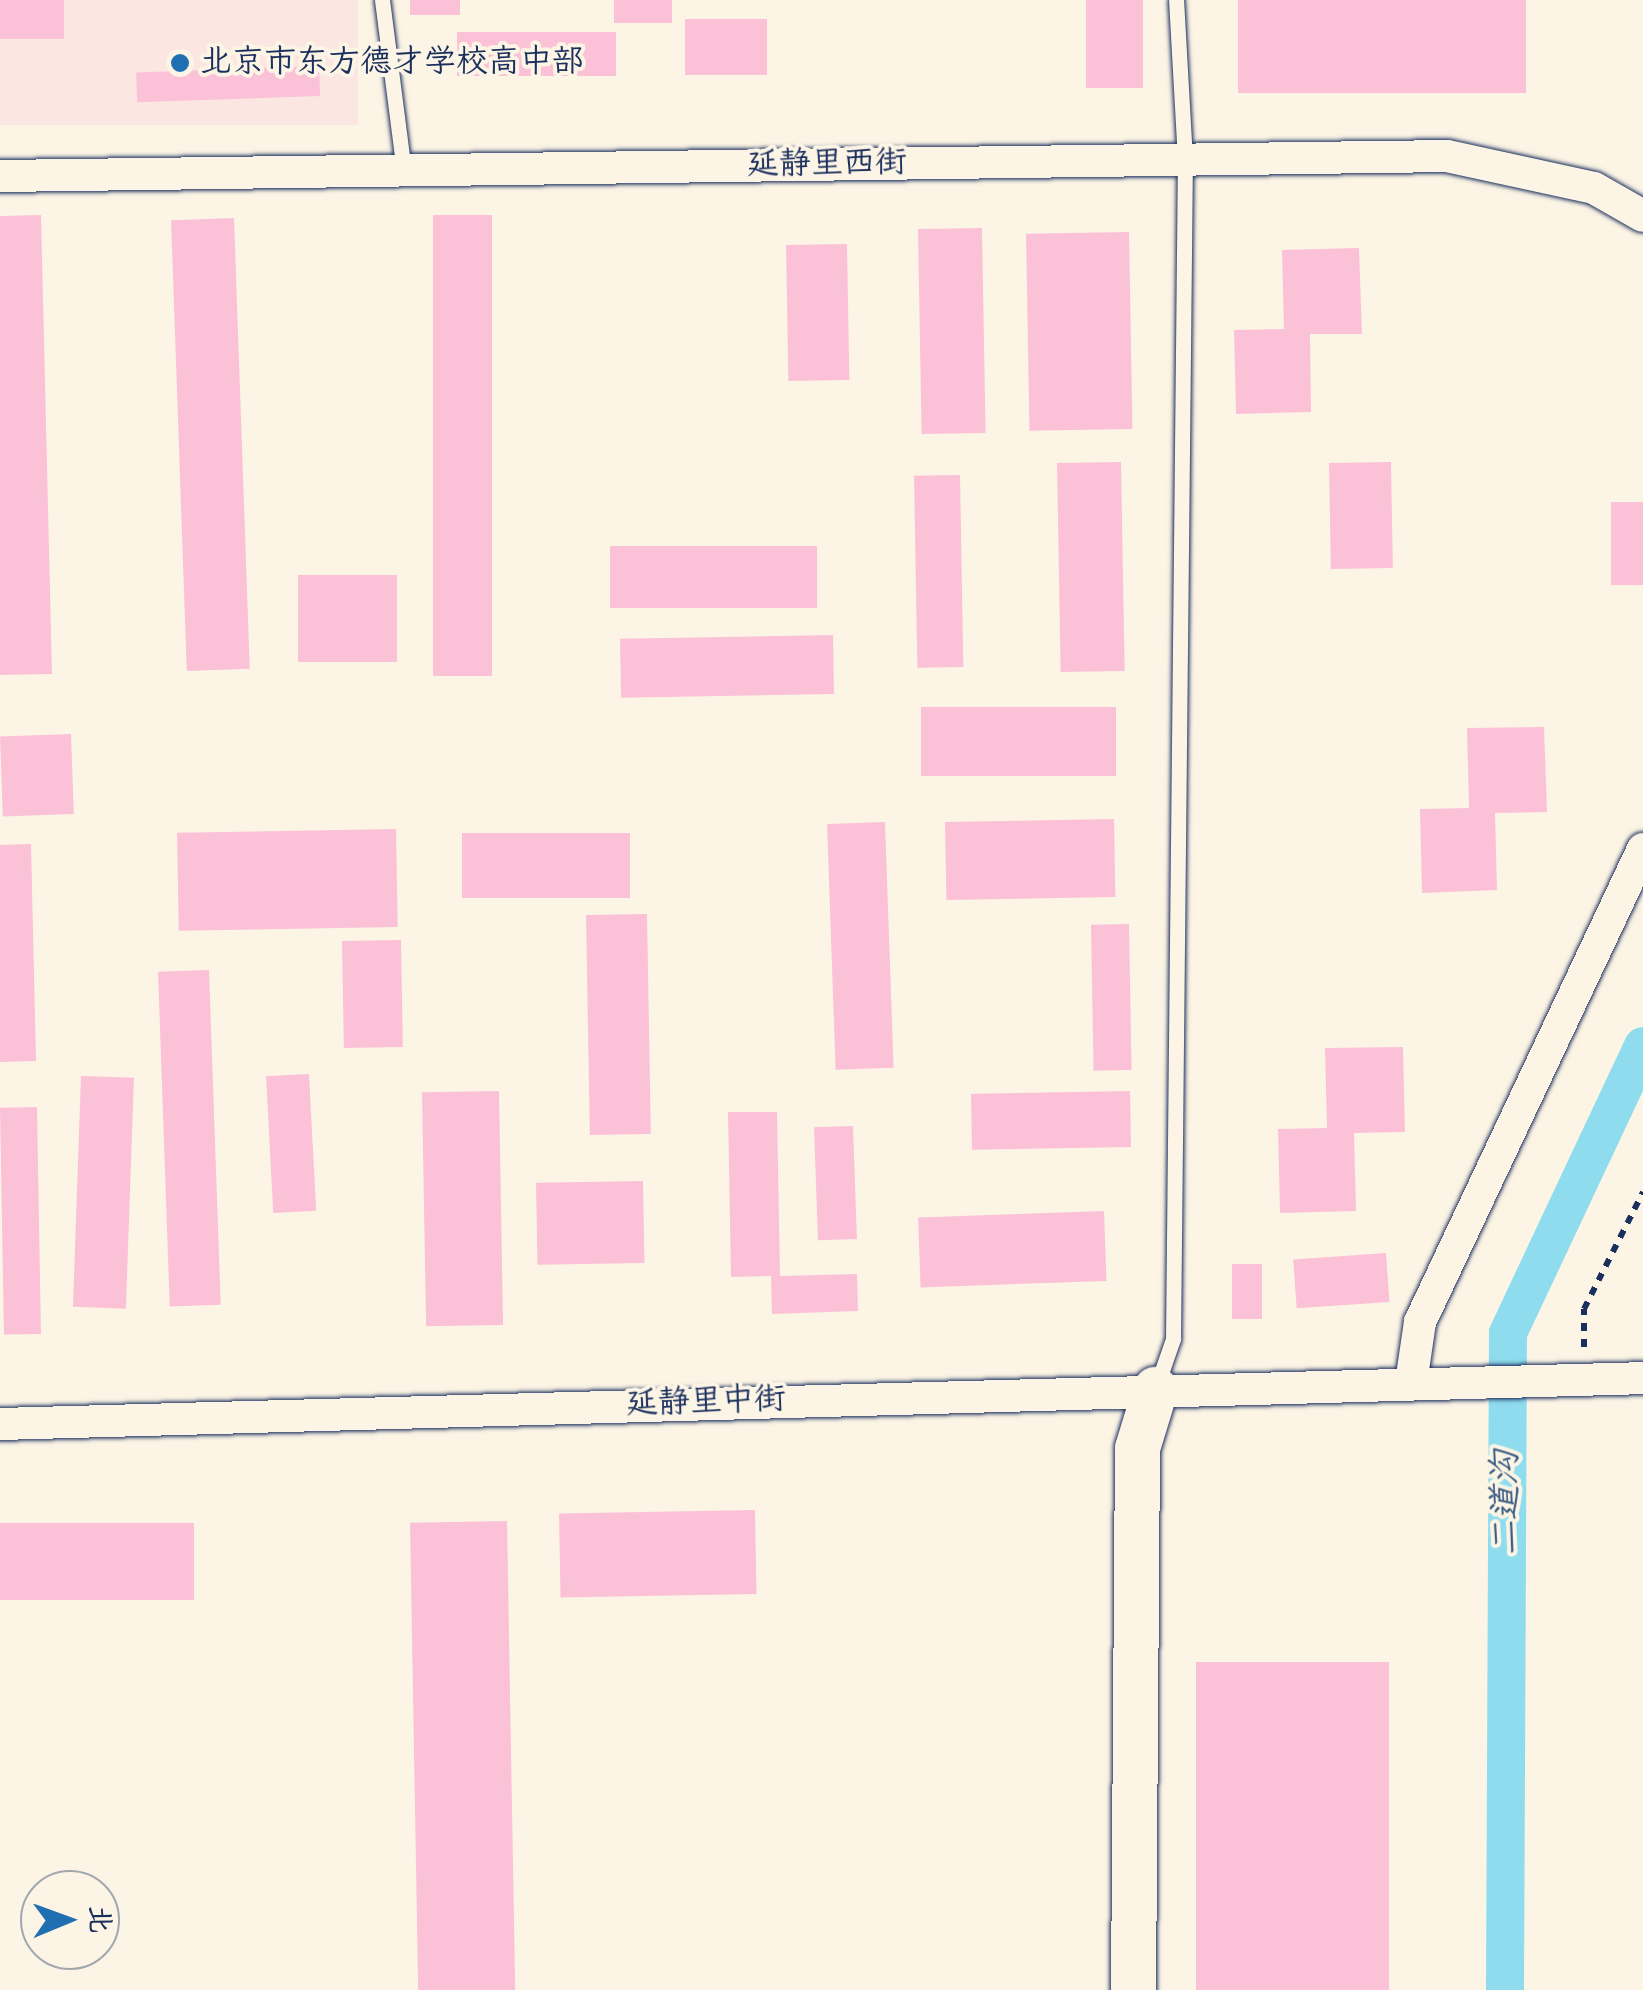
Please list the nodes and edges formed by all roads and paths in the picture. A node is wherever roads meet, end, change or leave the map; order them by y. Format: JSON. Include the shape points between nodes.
{"nodes":[{"id":1,"x":382,"y":0,"type":"edge"},
{"id":2,"x":1176,"y":0,"type":"edge"},
{"id":3,"x":1186,"y":160,"type":"junction"},
{"id":4,"x":404,"y":170,"type":"junction"},
{"id":5,"x":0,"y":176,"type":"edge"},
{"id":6,"x":1643,"y":216,"type":"edge"},
{"id":7,"x":1643,"y":849,"type":"edge"},
{"id":8,"x":1643,"y":1192,"type":"edge"},
{"id":9,"x":1643,"y":1378,"type":"edge"},
{"id":10,"x":1576,"y":1379,"type":"junction"},
{"id":11,"x":1412,"y":1383,"type":"junction"},
{"id":12,"x":1156,"y":1389,"type":"junction"},
{"id":13,"x":0,"y":1424,"type":"edge"},
{"id":14,"x":1133,"y":1990,"type":"edge"}],
"edges":[{"from":1,"to":4,"type":"lane"},
{"from":2,"to":3,"type":"lane"},
{"from":3,"to":4,"type":"street","name":"延静里西街"},
{"from":3,"to":6,"type":"street","name":"延静里西街","via":[[1447,156],[1594,188]]},
{"from":3,"to":12,"type":"lane","via":[[1173,1339]]},
{"from":4,"to":5,"type":"street","name":"延静里西街"},
{"from":7,"to":11,"type":"street","via":[[1420,1322]]},
{"from":8,"to":10,"type":"path","via":[[1584,1309]]},
{"from":9,"to":10,"type":"street"},
{"from":10,"to":11,"type":"street","name":"延静里中街"},
{"from":11,"to":12,"type":"street","name":"延静里中街"},
{"from":12,"to":13,"type":"street","name":"延静里中街"},
{"from":12,"to":14,"type":"street","via":[[1136,1448]]}]}
